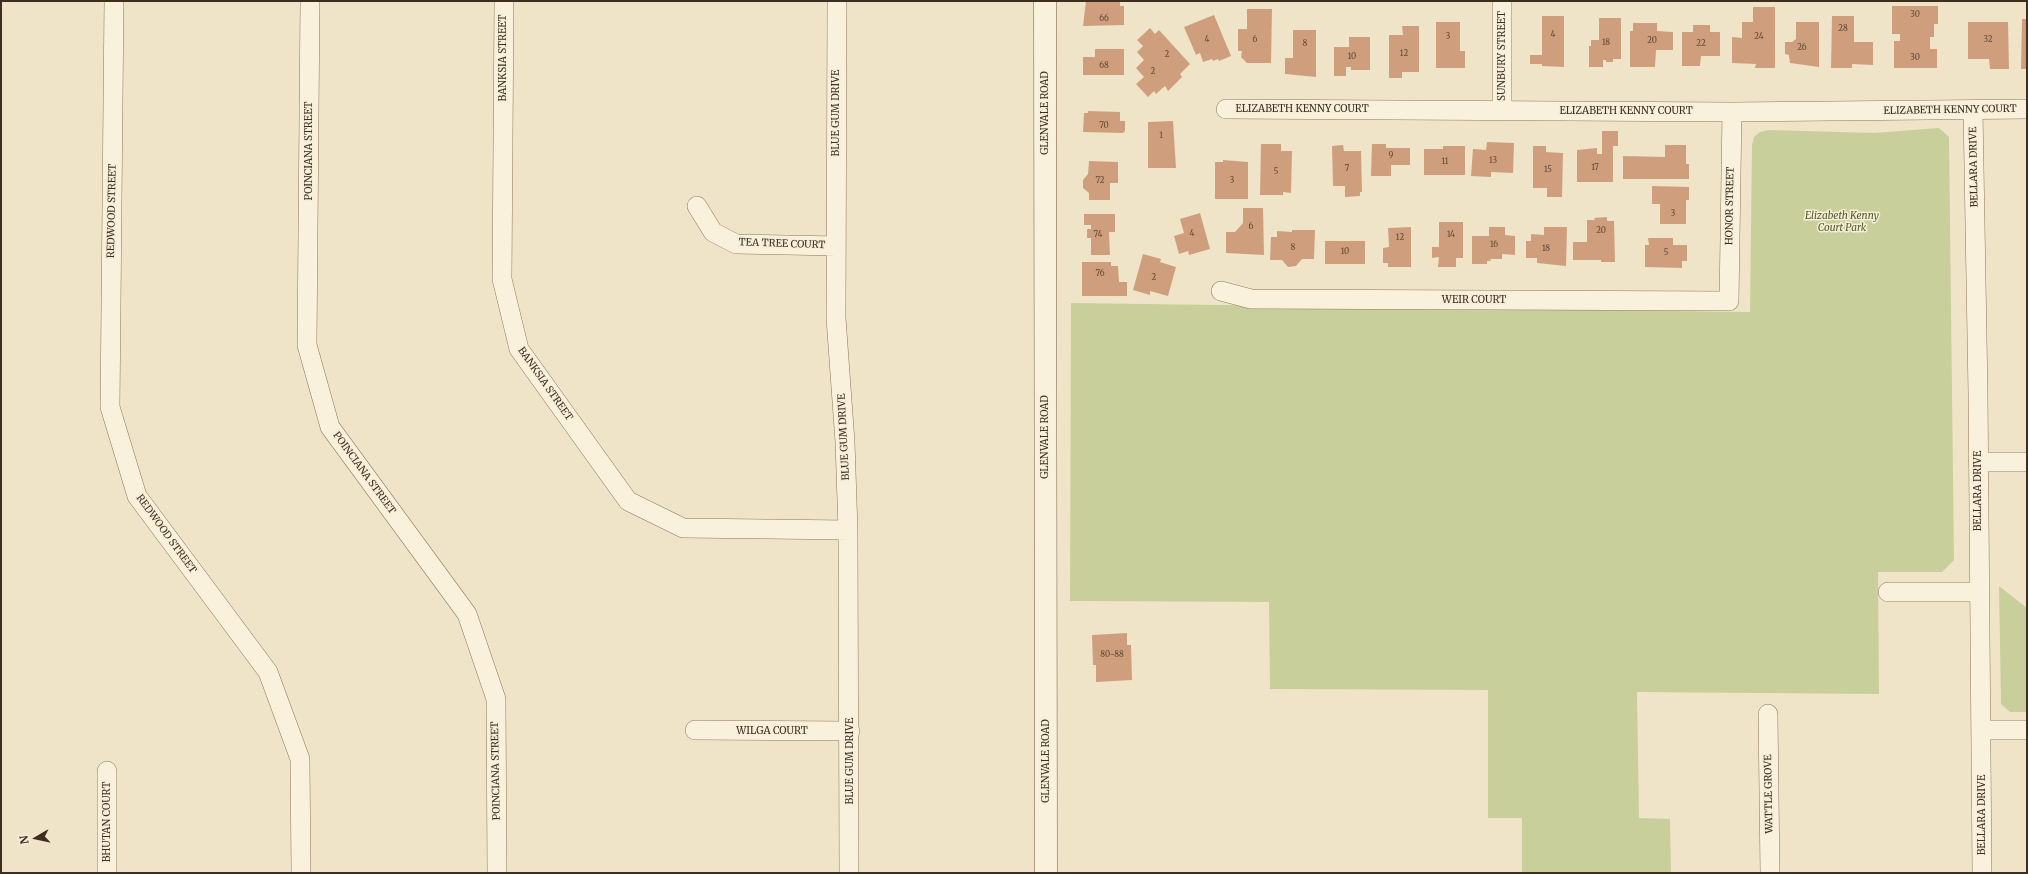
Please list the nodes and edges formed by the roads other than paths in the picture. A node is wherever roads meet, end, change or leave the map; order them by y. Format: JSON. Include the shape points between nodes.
{"nodes":[{"id":1,"x":114,"y":1,"type":"edge"},
{"id":2,"x":310,"y":1,"type":"edge"},
{"id":3,"x":504,"y":1,"type":"edge"},
{"id":4,"x":837,"y":1,"type":"edge"},
{"id":5,"x":1045,"y":1,"type":"edge"},
{"id":6,"x":1502,"y":1,"type":"edge"},
{"id":7,"x":1226,"y":109,"type":"dead end"},
{"id":8,"x":2027,"y":109,"type":"edge"},
{"id":9,"x":1973,"y":110,"type":"junction"},
{"id":10,"x":1502,"y":111,"type":"junction"},
{"id":11,"x":1732,"y":112,"type":"junction"},
{"id":12,"x":697,"y":206,"type":"dead end"},
{"id":13,"x":836,"y":246,"type":"junction"},
{"id":14,"x":1221,"y":291,"type":"dead end"},
{"id":15,"x":1729,"y":301,"type":"joint"},
{"id":16,"x":1978,"y":462,"type":"junction"},
{"id":17,"x":2027,"y":462,"type":"edge"},
{"id":18,"x":848,"y":530,"type":"junction"},
{"id":19,"x":1888,"y":592,"type":"dead end"},
{"id":20,"x":1979,"y":592,"type":"junction"},
{"id":21,"x":1768,"y":714,"type":"dead end"},
{"id":22,"x":695,"y":730,"type":"dead end"},
{"id":23,"x":1982,"y":730,"type":"junction"},
{"id":24,"x":2027,"y":730,"type":"edge"},
{"id":25,"x":850,"y":731,"type":"junction"},
{"id":26,"x":107,"y":771,"type":"dead end"},
{"id":27,"x":107,"y":873,"type":"edge"},
{"id":28,"x":301,"y":873,"type":"edge"},
{"id":29,"x":497,"y":873,"type":"edge"},
{"id":30,"x":849,"y":873,"type":"edge"},
{"id":31,"x":1046,"y":873,"type":"edge"},
{"id":32,"x":1770,"y":873,"type":"edge"},
{"id":33,"x":1982,"y":873,"type":"edge"}],
"edges":[{"from":1,"to":28,"type":"street","name":"REDWOOD STREET","via":[[110,407],[137,496],[268,672],[300,759]]},
{"from":2,"to":29,"type":"street","name":"POINCIANA STREET","via":[[307,345],[330,427],[467,614],[496,699]]},
{"from":3,"to":18,"type":"street","name":"BANKSIA STREET","via":[[502,279],[519,349],[628,501],[683,528]]},
{"from":4,"to":13,"type":"street","name":"BLUE GUM DRIVE"},
{"from":5,"to":31,"type":"street","name":"GLENVALE ROAD"},
{"from":6,"to":10,"type":"street","name":"SUNBURY STREET"},
{"from":7,"to":10,"type":"street","name":"ELIZABETH KENNY COURT"},
{"from":8,"to":9,"type":"street","name":"ELIZABETH KENNY COURT"},
{"from":9,"to":11,"type":"street","name":"ELIZABETH KENNY COURT"},
{"from":9,"to":16,"type":"street","name":"BELLARA DRIVE"},
{"from":10,"to":11,"type":"street","name":"ELIZABETH KENNY COURT"},
{"from":11,"to":15,"type":"street","name":"HONOR STREET"},
{"from":12,"to":13,"type":"street","name":"TEA TREE COURT","via":[[713,232],[736,244]]},
{"from":13,"to":18,"type":"street","name":"BLUE GUM DRIVE","via":[[836,318]]},
{"from":14,"to":15,"type":"street","name":"WEIR COURT","via":[[1252,299]]},
{"from":16,"to":17,"type":"street"},
{"from":16,"to":20,"type":"street","name":"BELLARA DRIVE"},
{"from":18,"to":25,"type":"street","name":"BLUE GUM DRIVE"},
{"from":19,"to":20,"type":"street"},
{"from":20,"to":23,"type":"street","name":"BELLARA DRIVE"},
{"from":21,"to":32,"type":"street","name":"WATTLE GROVE"},
{"from":22,"to":25,"type":"street","name":"WILGA COURT"},
{"from":23,"to":24,"type":"street"},
{"from":23,"to":33,"type":"street","name":"BELLARA DRIVE"},
{"from":25,"to":30,"type":"street","name":"BLUE GUM DRIVE"},
{"from":26,"to":27,"type":"street","name":"BHUTAN COURT"}]}
